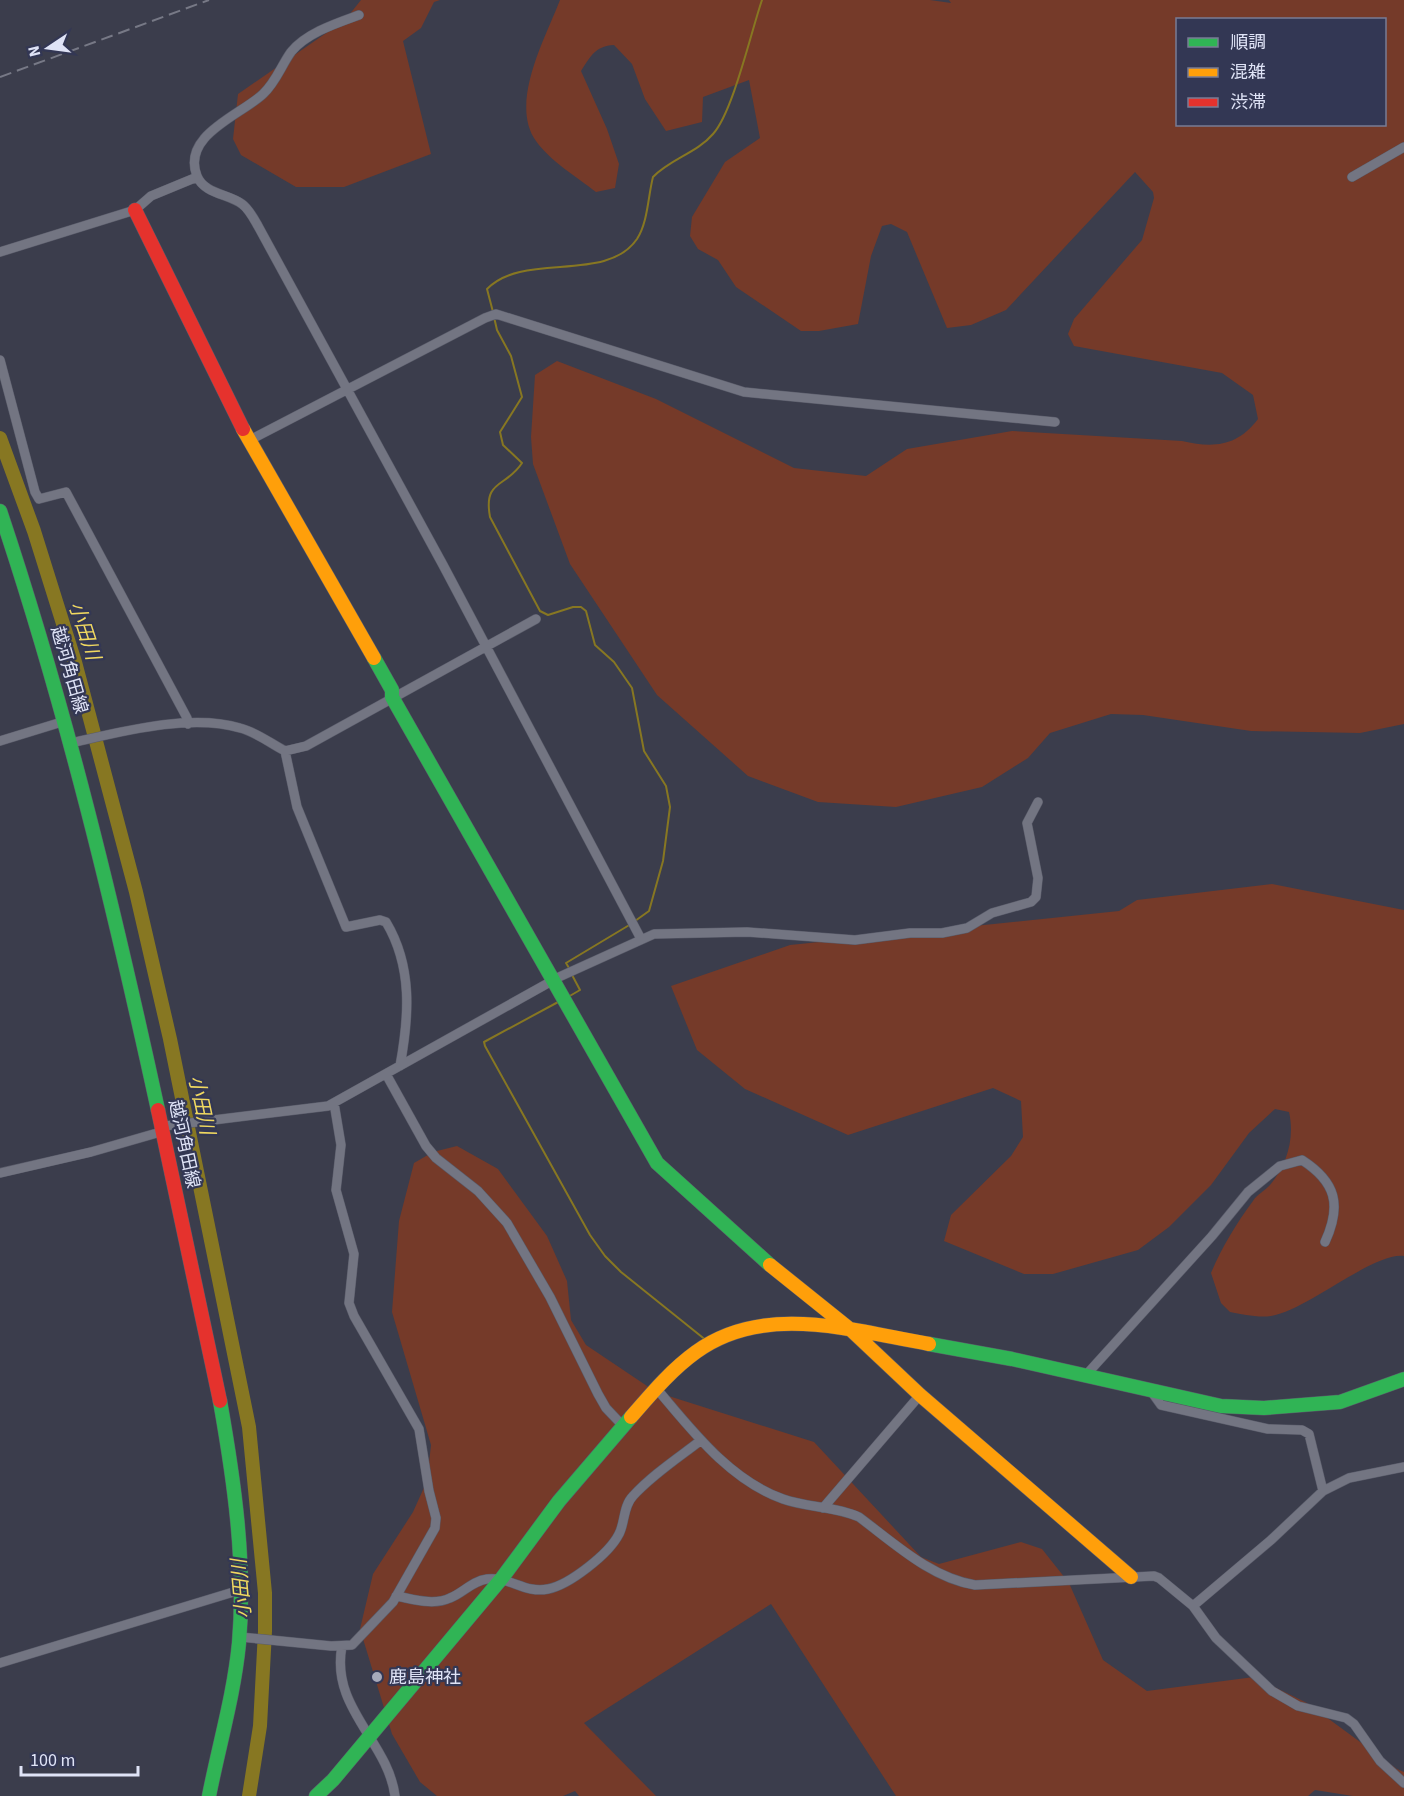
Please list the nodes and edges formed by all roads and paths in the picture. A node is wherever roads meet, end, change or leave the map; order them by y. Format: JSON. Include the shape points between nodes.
{"nodes":[{"id":1,"x":359,"y":15,"type":"dead end"},
{"id":2,"x":1404,"y":147,"type":"edge"},
{"id":3,"x":197,"y":177,"type":"junction"},
{"id":4,"x":1352,"y":177,"type":"dead end"},
{"id":5,"x":135,"y":210,"type":"junction"},
{"id":6,"x":0,"y":252,"type":"edge"},
{"id":7,"x":0,"y":360,"type":"edge"},
{"id":8,"x":346,"y":390,"type":"junction"},
{"id":9,"x":1056,"y":422,"type":"dead end"},
{"id":10,"x":250,"y":440,"type":"junction"},
{"id":11,"x":0,"y":511,"type":"edge"},
{"id":12,"x":536,"y":619,"type":"dead end"},
{"id":13,"x":485,"y":646,"type":"junction"},
{"id":14,"x":392,"y":697,"type":"junction"},
{"id":15,"x":65,"y":721,"type":"junction"},
{"id":16,"x":188,"y":724,"type":"junction"},
{"id":17,"x":0,"y":741,"type":"edge"},
{"id":18,"x":71,"y":743,"type":"junction"},
{"id":19,"x":285,"y":751,"type":"junction"},
{"id":20,"x":1038,"y":802,"type":"dead end"},
{"id":21,"x":641,"y":939,"type":"junction"},
{"id":22,"x":553,"y":982,"type":"junction"},
{"id":23,"x":400,"y":1066,"type":"junction"},
{"id":24,"x":386,"y":1074,"type":"junction"},
{"id":25,"x":334,"y":1103,"type":"junction"},
{"id":26,"x":162,"y":1129,"type":"junction"},
{"id":27,"x":0,"y":1173,"type":"edge"},
{"id":28,"x":1325,"y":1242,"type":"dead end"},
{"id":29,"x":851,"y":1330,"type":"junction"},
{"id":30,"x":1086,"y":1375,"type":"junction"},
{"id":31,"x":1404,"y":1379,"type":"edge"},
{"id":32,"x":656,"y":1388,"type":"junction"},
{"id":33,"x":1151,"y":1391,"type":"junction"},
{"id":34,"x":920,"y":1395,"type":"junction"},
{"id":35,"x":624,"y":1427,"type":"junction"},
{"id":36,"x":700,"y":1441,"type":"junction"},
{"id":37,"x":1404,"y":1467,"type":"edge"},
{"id":38,"x":1323,"y":1491,"type":"junction"},
{"id":39,"x":823,"y":1508,"type":"junction"},
{"id":40,"x":1131,"y":1577,"type":"junction"},
{"id":41,"x":502,"y":1578,"type":"junction"},
{"id":42,"x":240,"y":1590,"type":"junction"},
{"id":43,"x":396,"y":1596,"type":"junction"},
{"id":44,"x":1193,"y":1605,"type":"junction"},
{"id":45,"x":240,"y":1637,"type":"junction"},
{"id":46,"x":342,"y":1646,"type":"junction"},
{"id":47,"x":0,"y":1663,"type":"edge"},
{"id":48,"x":368,"y":1738,"type":"junction"},
{"id":49,"x":1404,"y":1783,"type":"edge"},
{"id":50,"x":209,"y":1796,"type":"edge"},
{"id":51,"x":316,"y":1796,"type":"edge"},
{"id":52,"x":395,"y":1796,"type":"edge"}],
"edges":[{"from":1,"to":3,"type":"street","via":[[306,39],[286,60],[272,86],[213,130],[198,148],[194,167]]},
{"from":2,"to":4,"type":"street"},
{"from":3,"to":5,"type":"street","via":[[151,196]]},
{"from":3,"to":8,"type":"street","via":[[201,184],[244,206],[258,226]]},
{"from":5,"to":6,"type":"street"},
{"from":5,"to":10,"type":"street"},
{"from":7,"to":16,"type":"street","via":[[35,492],[39,499],[66,492]]},
{"from":8,"to":9,"type":"street","via":[[496,314],[744,392]]},
{"from":8,"to":10,"type":"street"},
{"from":8,"to":13,"type":"street"},
{"from":10,"to":14,"type":"street","via":[[359,628],[392,690]]},
{"from":11,"to":15,"type":"street","name":"越河角田線","via":[[49,659]]},
{"from":12,"to":13,"type":"street"},
{"from":13,"to":14,"type":"street"},
{"from":13,"to":21,"type":"street"},
{"from":14,"to":19,"type":"street","via":[[306,746]]},
{"from":14,"to":22,"type":"street"},
{"from":15,"to":17,"type":"street"},
{"from":15,"to":18,"type":"street","name":"越河角田線"},
{"from":16,"to":18,"type":"street","via":[[129,730]]},
{"from":16,"to":19,"type":"street","via":[[215,723],[241,728]]},
{"from":18,"to":26,"type":"street","name":"越河角田線","via":[[98,842]]},
{"from":19,"to":23,"type":"street","via":[[297,807],[346,927],[380,920],[391,930],[408,993]]},
{"from":20,"to":21,"type":"street","via":[[1027,823],[1038,878],[1036,897],[992,913],[967,928],[855,940],[727,932],[663,932]]},
{"from":21,"to":22,"type":"street"},
{"from":22,"to":23,"type":"street"},
{"from":22,"to":29,"type":"street","via":[[657,1163],[749,1248]]},
{"from":23,"to":24,"type":"street"},
{"from":24,"to":25,"type":"street"},
{"from":24,"to":35,"type":"street","via":[[426,1146],[478,1191],[507,1223],[606,1408]]},
{"from":25,"to":26,"type":"street","via":[[249,1117],[190,1121]]},
{"from":25,"to":43,"type":"street","via":[[341,1145],[336,1190],[354,1254],[349,1303],[419,1429],[436,1518],[435,1528]]},
{"from":26,"to":27,"type":"street","via":[[91,1152]]},
{"from":26,"to":42,"type":"street","name":"越河角田線","via":[[223,1417]]},
{"from":28,"to":30,"type":"street","via":[[1334,1217],[1335,1200],[1330,1184],[1302,1160],[1280,1166],[1248,1192]]},
{"from":29,"to":30,"type":"street"},
{"from":29,"to":32,"type":"street","via":[[811,1323],[758,1325],[698,1350]]},
{"from":29,"to":34,"type":"street"},
{"from":30,"to":33,"type":"street"},
{"from":31,"to":33,"type":"street","via":[[1340,1402],[1264,1408],[1221,1406]]},
{"from":32,"to":35,"type":"street"},
{"from":32,"to":36,"type":"street"},
{"from":33,"to":38,"type":"street","via":[[1161,1405],[1309,1434]]},
{"from":34,"to":39,"type":"street"},
{"from":34,"to":40,"type":"street"},
{"from":35,"to":41,"type":"street","via":[[560,1501]]},
{"from":36,"to":39,"type":"street","via":[[771,1494]]},
{"from":36,"to":41,"type":"street","via":[[631,1497],[614,1544],[567,1582],[538,1591]]},
{"from":37,"to":38,"type":"street","via":[[1349,1478]]},
{"from":38,"to":44,"type":"street"},
{"from":39,"to":40,"type":"street","via":[[859,1517],[956,1582],[975,1586]]},
{"from":40,"to":44,"type":"street","via":[[1159,1578]]},
{"from":41,"to":43,"type":"street","via":[[483,1580],[438,1601]]},
{"from":41,"to":48,"type":"street"},
{"from":42,"to":45,"type":"street","name":"越河角田線"},
{"from":42,"to":47,"type":"street"},
{"from":43,"to":46,"type":"street","via":[[373,1625],[352,1644]]},
{"from":44,"to":49,"type":"street","via":[[1216,1638],[1272,1691],[1298,1706],[1346,1718],[1380,1761]]},
{"from":45,"to":46,"type":"street"},
{"from":45,"to":50,"type":"street","name":"越河角田線"},
{"from":46,"to":48,"type":"street","via":[[339,1660],[344,1688]]},
{"from":48,"to":51,"type":"street"},
{"from":48,"to":52,"type":"street","via":[[388,1766]]}]}
